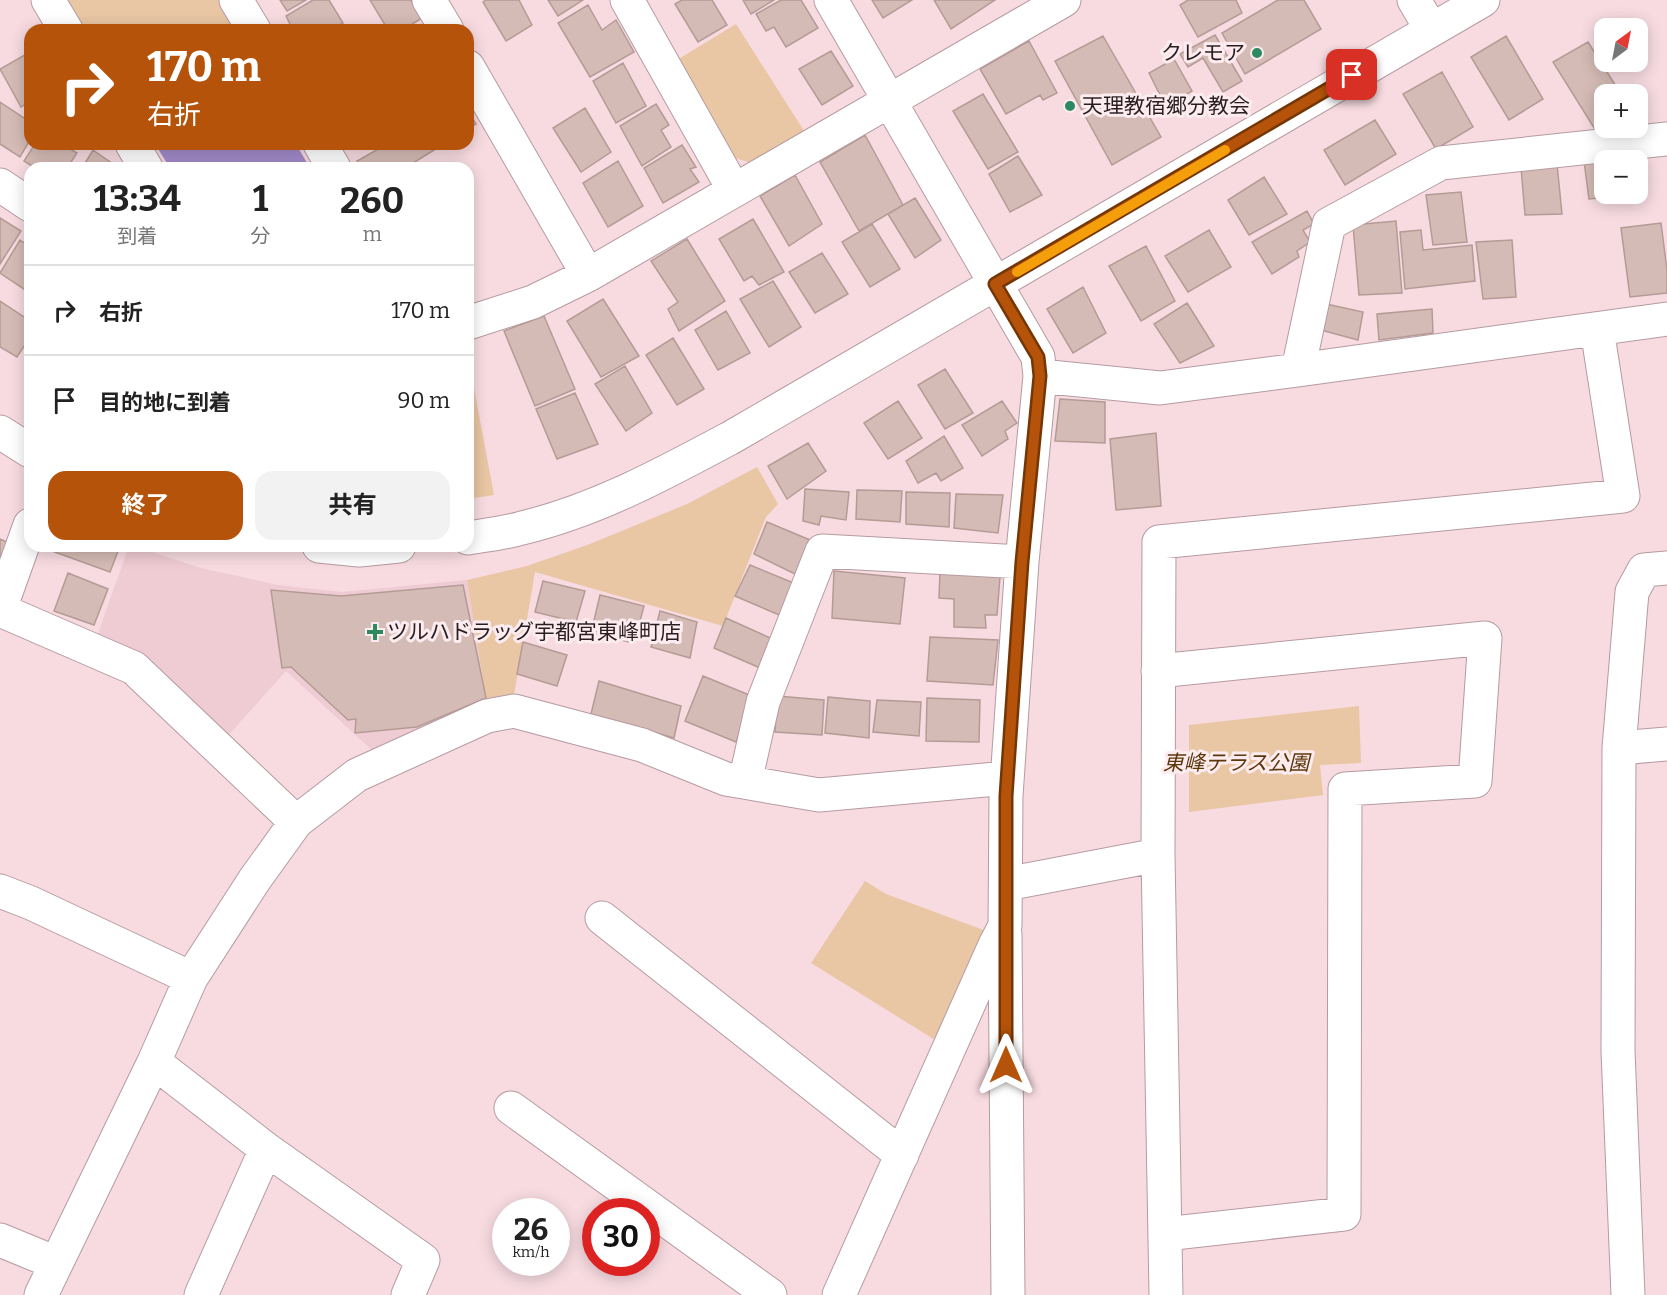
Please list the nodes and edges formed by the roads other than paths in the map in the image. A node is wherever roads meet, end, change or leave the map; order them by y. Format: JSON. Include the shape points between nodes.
{"nodes":[{"id":1,"x":48,"y":0,"type":"edge"},
{"id":2,"x":236,"y":0,"type":"edge"},
{"id":3,"x":429,"y":0,"type":"edge"},
{"id":4,"x":627,"y":0,"type":"edge"},
{"id":5,"x":831,"y":0,"type":"edge"},
{"id":6,"x":1064,"y":0,"type":"edge"},
{"id":7,"x":1414,"y":0,"type":"edge"},
{"id":8,"x":1483,"y":0,"type":"edge"},
{"id":9,"x":1028,"y":9,"type":"edge"},
{"id":10,"x":62,"y":24,"type":"edge"},
{"id":11,"x":250,"y":24,"type":"edge"},
{"id":12,"x":443,"y":24,"type":"edge"},
{"id":13,"x":1431,"y":29,"type":"junction"},
{"id":14,"x":474,"y":77,"type":"edge"},
{"id":15,"x":889,"y":100,"type":"junction"},
{"id":16,"x":1667,"y":139,"type":"edge"},
{"id":17,"x":0,"y":185,"type":"edge"},
{"id":18,"x":734,"y":190,"type":"junction"},
{"id":19,"x":24,"y":201,"type":"edge"},
{"id":20,"x":588,"y":274,"type":"junction"},
{"id":21,"x":995,"y":284,"type":"junction"},
{"id":22,"x":1667,"y":319,"type":"edge"},
{"id":23,"x":474,"y":322,"type":"edge"},
{"id":24,"x":1597,"y":329,"type":"junction"},
{"id":25,"x":1298,"y":370,"type":"junction"},
{"id":26,"x":1040,"y":376,"type":"junction"},
{"id":27,"x":0,"y":432,"type":"edge"},
{"id":28,"x":24,"y":447,"type":"edge"},
{"id":29,"x":474,"y":537,"type":"edge"},
{"id":30,"x":24,"y":542,"type":"edge"},
{"id":31,"x":1022,"y":562,"type":"junction"},
{"id":32,"x":1667,"y":568,"type":"edge"},
{"id":33,"x":0,"y":610,"type":"edge"},
{"id":34,"x":1158,"y":671,"type":"junction"},
{"id":35,"x":1667,"y":744,"type":"edge"},
{"id":36,"x":1619,"y":748,"type":"junction"},
{"id":37,"x":1007,"y":778,"type":"junction"},
{"id":38,"x":745,"y":783,"type":"junction"},
{"id":39,"x":296,"y":822,"type":"junction"},
{"id":40,"x":1158,"y":855,"type":"junction"},
{"id":41,"x":1005,"y":884,"type":"junction"},
{"id":42,"x":0,"y":891,"type":"edge"},
{"id":43,"x":602,"y":918,"type":"dead end"},
{"id":44,"x":1000,"y":936,"type":"junction"},
{"id":45,"x":191,"y":978,"type":"junction"},
{"id":46,"x":154,"y":1062,"type":"junction"},
{"id":47,"x":511,"y":1108,"type":"dead end"},
{"id":48,"x":266,"y":1149,"type":"junction"},
{"id":49,"x":902,"y":1155,"type":"junction"},
{"id":50,"x":1165,"y":1234,"type":"junction"},
{"id":51,"x":0,"y":1240,"type":"edge"},
{"id":52,"x":56,"y":1263,"type":"junction"},
{"id":53,"x":42,"y":1295,"type":"edge"},
{"id":54,"x":201,"y":1295,"type":"edge"},
{"id":55,"x":408,"y":1295,"type":"edge"},
{"id":56,"x":770,"y":1295,"type":"edge"},
{"id":57,"x":838,"y":1295,"type":"edge"},
{"id":58,"x":1008,"y":1295,"type":"edge"},
{"id":59,"x":1166,"y":1295,"type":"edge"},
{"id":60,"x":1628,"y":1295,"type":"edge"}],
"edges":[{"from":1,"to":10,"type":"street"},
{"from":2,"to":11,"type":"street"},
{"from":3,"to":12,"type":"street"},
{"from":4,"to":18,"type":"street"},
{"from":5,"to":15,"type":"street"},
{"from":6,"to":9,"type":"street"},
{"from":7,"to":13,"type":"street"},
{"from":8,"to":13,"type":"street"},
{"from":9,"to":15,"type":"street"},
{"from":13,"to":21,"type":"street"},
{"from":14,"to":20,"type":"street"},
{"from":15,"to":18,"type":"street"},
{"from":15,"to":21,"type":"street"},
{"from":16,"to":25,"type":"street","via":[[1441,163],[1329,224]]},
{"from":17,"to":19,"type":"street"},
{"from":18,"to":20,"type":"street"},
{"from":20,"to":23,"type":"street","via":[[533,302]]},
{"from":21,"to":26,"type":"street","via":[[1038,357]]},
{"from":21,"to":29,"type":"street","via":[[645,484],[522,528]]},
{"from":22,"to":24,"type":"street"},
{"from":24,"to":25,"type":"street"},
{"from":24,"to":34,"type":"street","via":[[1623,496],[1159,542]]},
{"from":25,"to":26,"type":"street","via":[[1160,388]]},
{"from":26,"to":31,"type":"street"},
{"from":27,"to":28,"type":"street"},
{"from":30,"to":33,"type":"street"},
{"from":31,"to":37,"type":"street"},
{"from":31,"to":38,"type":"street","via":[[822,551],[763,702]]},
{"from":32,"to":36,"type":"street","via":[[1644,570],[1632,592]]},
{"from":33,"to":39,"type":"street","via":[[134,668]]},
{"from":34,"to":40,"type":"street"},
{"from":34,"to":50,"type":"street","via":[[1485,638],[1475,781],[1345,789],[1344,1214]]},
{"from":35,"to":36,"type":"street"},
{"from":36,"to":60,"type":"street","via":[[1618,1051]]},
{"from":37,"to":38,"type":"street","via":[[819,795]]},
{"from":37,"to":41,"type":"street"},
{"from":38,"to":39,"type":"street","via":[[642,745],[514,711],[487,716],[357,775]]},
{"from":39,"to":45,"type":"street"},
{"from":40,"to":41,"type":"street"},
{"from":40,"to":50,"type":"street"},
{"from":41,"to":44,"type":"street"},
{"from":42,"to":45,"type":"street"},
{"from":43,"to":49,"type":"street"},
{"from":44,"to":49,"type":"street"},
{"from":44,"to":58,"type":"street"},
{"from":45,"to":46,"type":"street"},
{"from":46,"to":48,"type":"street"},
{"from":46,"to":52,"type":"street"},
{"from":47,"to":56,"type":"street"},
{"from":48,"to":54,"type":"street"},
{"from":48,"to":55,"type":"street","via":[[423,1260]]},
{"from":49,"to":57,"type":"street"},
{"from":50,"to":59,"type":"street"},
{"from":51,"to":52,"type":"street"},
{"from":52,"to":53,"type":"street"}]}
